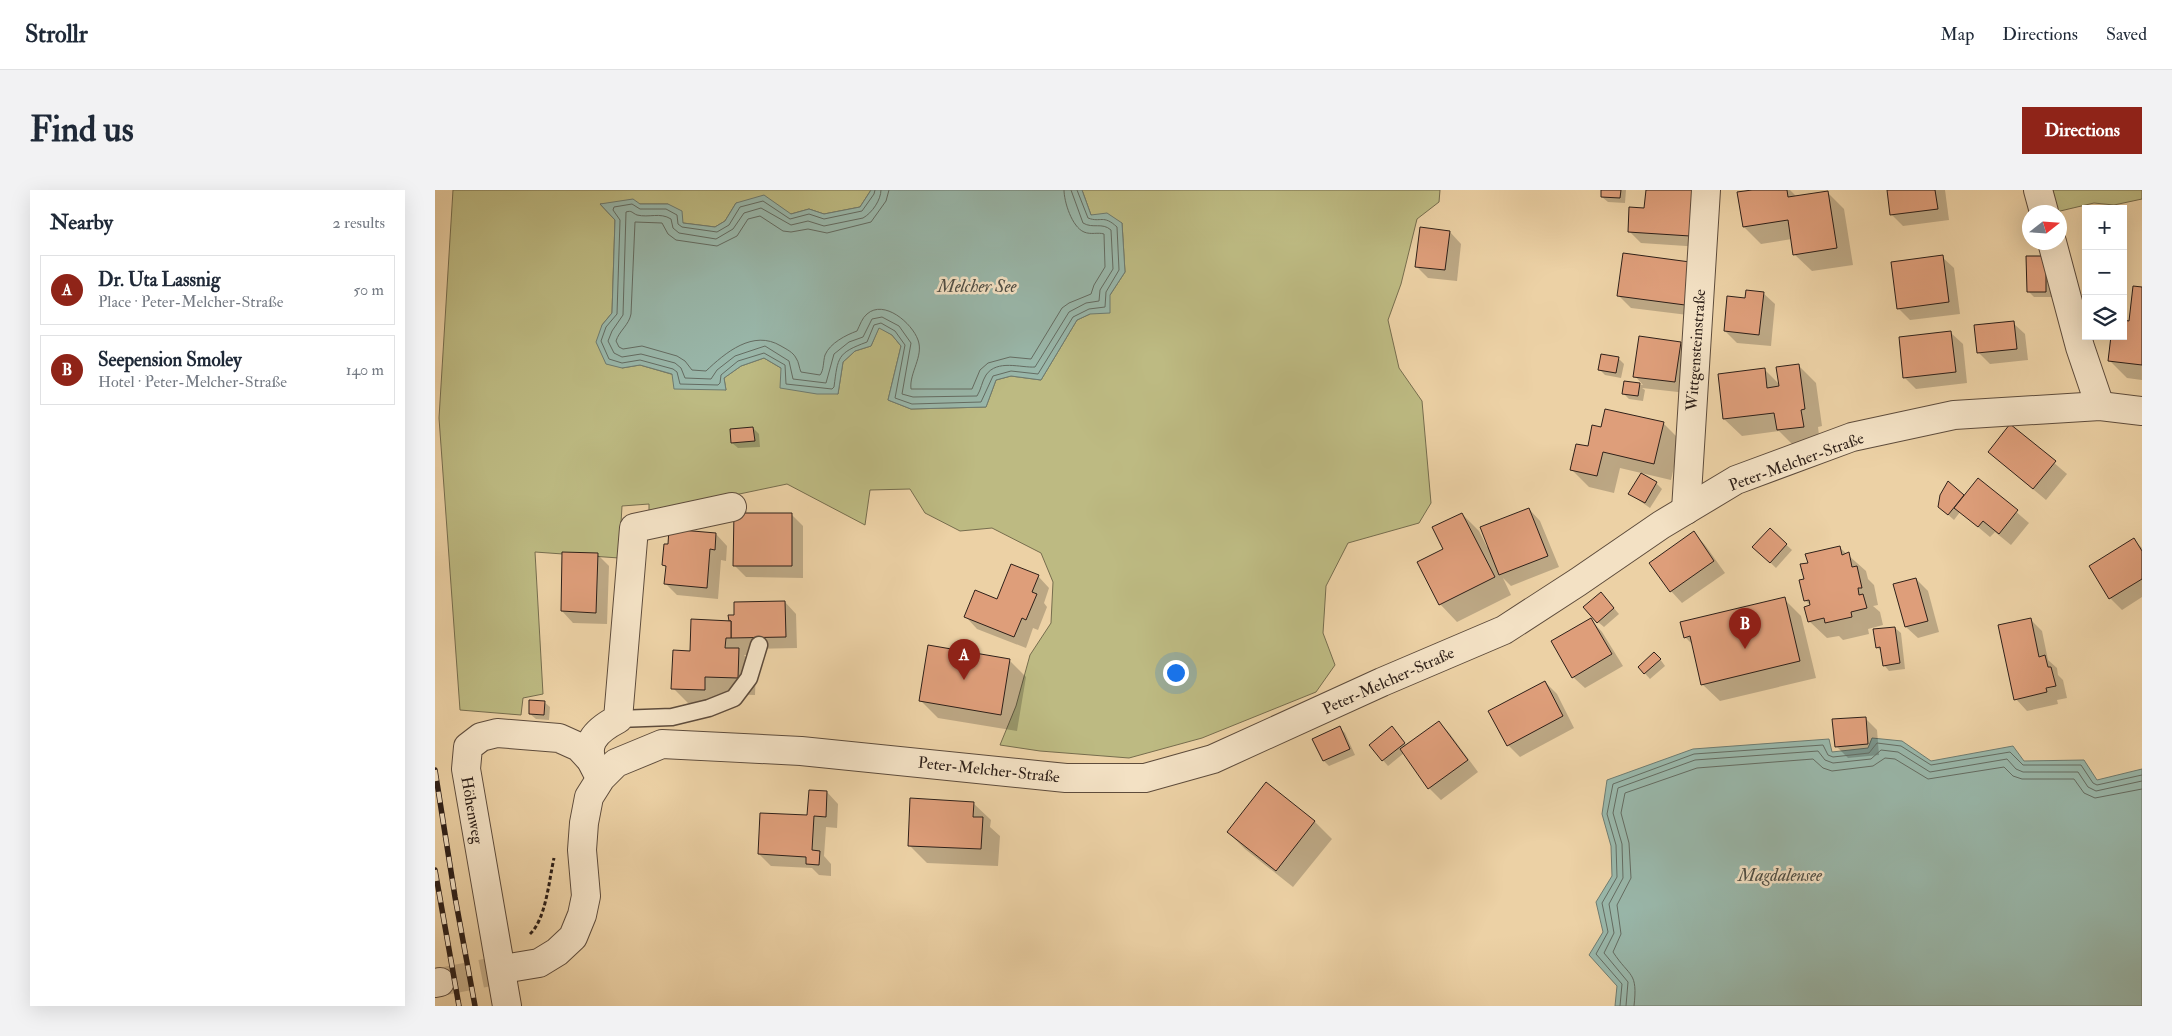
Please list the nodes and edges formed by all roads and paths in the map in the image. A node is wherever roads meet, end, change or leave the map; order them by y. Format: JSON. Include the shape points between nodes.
{"nodes":[{"id":1,"x":1705,"y":190,"type":"edge"},
{"id":2,"x":2038,"y":190,"type":"edge"},
{"id":3,"x":2042,"y":205,"type":"edge"},
{"id":4,"x":2054,"y":250,"type":"edge"},
{"id":5,"x":2100,"y":406,"type":"junction"},
{"id":6,"x":2142,"y":411,"type":"edge"},
{"id":7,"x":732,"y":507,"type":"dead end"},
{"id":8,"x":1685,"y":510,"type":"junction"},
{"id":9,"x":759,"y":645,"type":"dead end"},
{"id":10,"x":618,"y":719,"type":"junction"},
{"id":11,"x":595,"y":769,"type":"junction"},
{"id":12,"x":515,"y":966,"type":"tunnel mouth"},
{"id":13,"x":507,"y":1006,"type":"edge"}],
"edges":[{"from":1,"to":8,"type":"street","name":"Wittgensteinstraße"},
{"from":2,"to":3,"type":"street"},
{"from":4,"to":5,"type":"street","via":[[2080,347]]},
{"from":5,"to":6,"type":"street","name":"Peter-Melcher-Straße"},
{"from":5,"to":8,"type":"street","name":"Peter-Melcher-Straße","via":[[1954,415],[1853,437],[1736,480]]},
{"from":7,"to":10,"type":"street","via":[[634,528]]},
{"from":8,"to":11,"type":"street","name":"Peter-Melcher-Straße","via":[[1504,630],[1213,759],[1145,778],[1066,778],[801,751],[662,744]]},
{"from":9,"to":10,"type":"lane","via":[[749,678],[734,698],[672,718]]},
{"from":10,"to":11,"type":"street","name":"Peter-Melcher-Straße","via":[[601,728],[590,744]]},
{"from":11,"to":12,"type":"street","name":"Peter-Melcher-Straße","via":[[584,823],[582,850],[586,896],[582,915],[573,937],[557,952],[539,963]]},
{"from":11,"to":13,"type":"street","name":"Höhenweg","via":[[579,746],[559,738],[497,733],[481,737],[468,747],[466,769]]}]}
